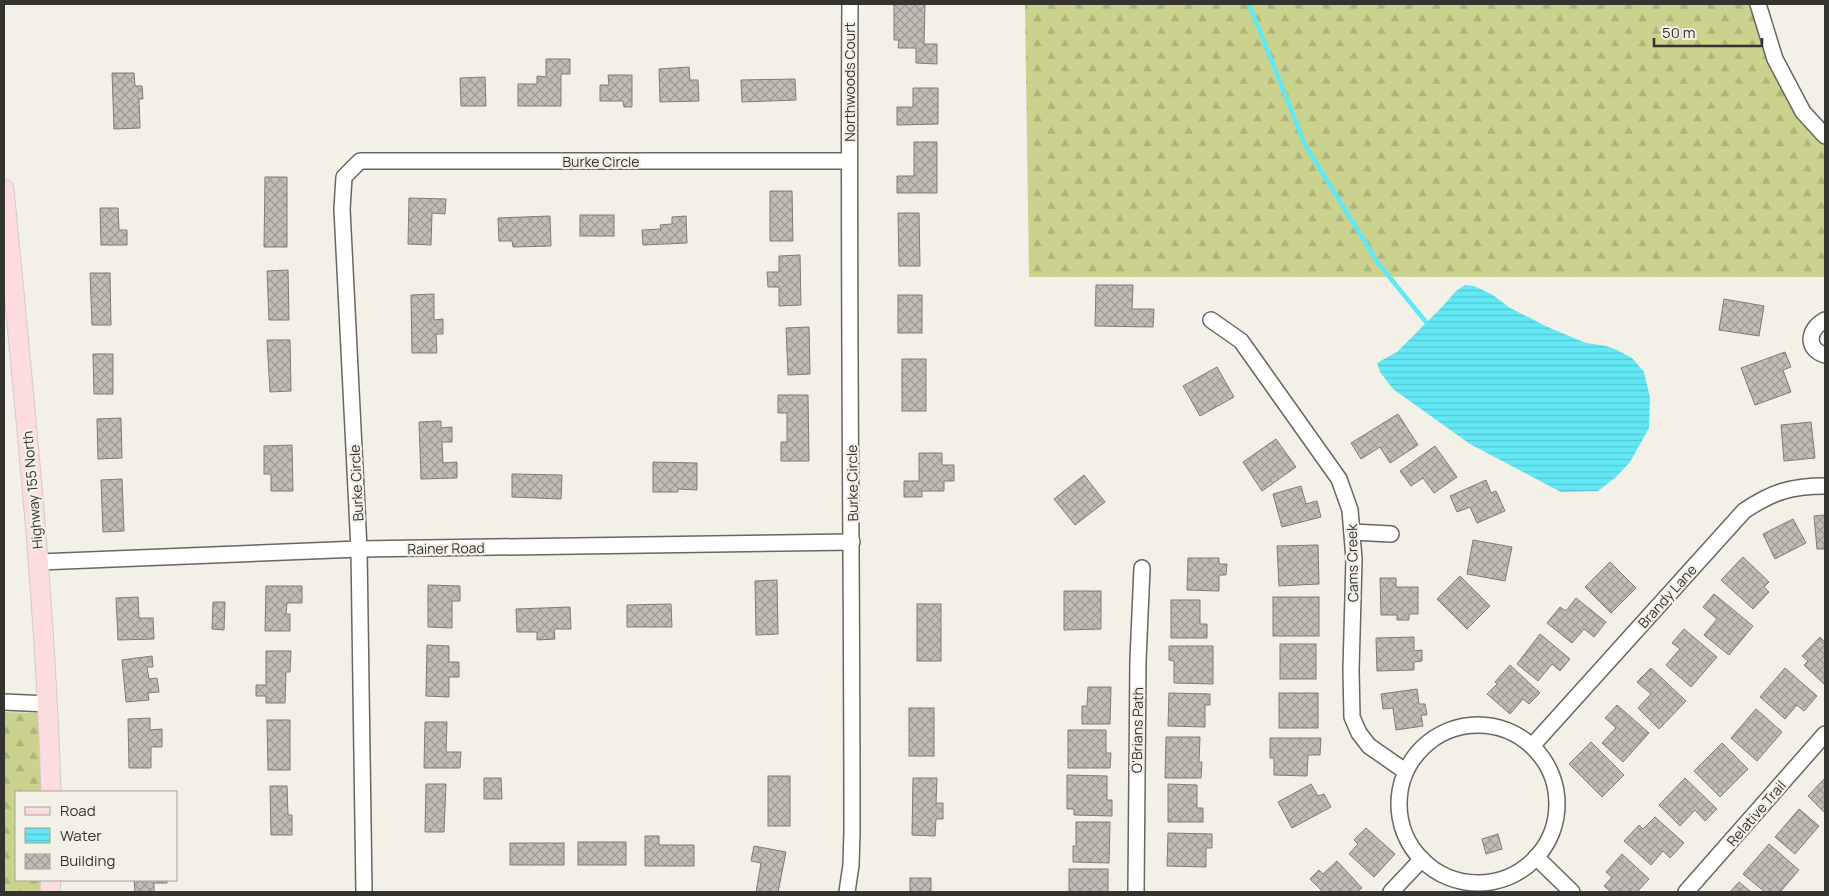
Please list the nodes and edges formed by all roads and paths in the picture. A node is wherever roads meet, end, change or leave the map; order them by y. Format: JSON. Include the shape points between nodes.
{"nodes":[{"id":1,"x":850,"y":4,"type":"edge"},
{"id":2,"x":1758,"y":4,"type":"edge"},
{"id":3,"x":1825,"y":136,"type":"edge"},
{"id":4,"x":849,"y":161,"type":"junction"},
{"id":5,"x":4,"y":189,"type":"edge"},
{"id":6,"x":1211,"y":320,"type":"dead end"},
{"id":7,"x":1825,"y":320,"type":"edge"},
{"id":8,"x":1825,"y":355,"type":"edge"},
{"id":9,"x":1825,"y":486,"type":"edge"},
{"id":10,"x":1352,"y":532,"type":"junction"},
{"id":11,"x":1391,"y":534,"type":"dead end"},
{"id":12,"x":852,"y":542,"type":"junction"},
{"id":13,"x":359,"y":549,"type":"junction"},
{"id":14,"x":39,"y":562,"type":"junction"},
{"id":15,"x":1142,"y":568,"type":"dead end"},
{"id":16,"x":4,"y":702,"type":"edge"},
{"id":17,"x":48,"y":704,"type":"junction"},
{"id":18,"x":1825,"y":734,"type":"edge"},
{"id":19,"x":1532,"y":746,"type":"junction"},
{"id":20,"x":1405,"y":771,"type":"junction"},
{"id":21,"x":51,"y":791,"type":"edge"},
{"id":22,"x":1536,"y":857,"type":"junction"},
{"id":23,"x":1422,"y":858,"type":"junction"},
{"id":24,"x":364,"y":892,"type":"edge"},
{"id":25,"x":847,"y":892,"type":"edge"},
{"id":26,"x":1136,"y":892,"type":"edge"},
{"id":27,"x":1391,"y":892,"type":"edge"},
{"id":28,"x":1572,"y":892,"type":"edge"},
{"id":29,"x":1686,"y":892,"type":"edge"}],
"edges":[{"from":1,"to":4,"type":"street","name":"Northwoods Court"},
{"from":2,"to":3,"type":"street","via":[[1775,60],[1803,112]]},
{"from":4,"to":12,"type":"street","name":"Burke Circle"},
{"from":4,"to":13,"type":"street","name":"Burke Circle","via":[[360,161],[344,177],[342,209]]},
{"from":5,"to":14,"type":"main road","name":"Highway 155 North"},
{"from":6,"to":10,"type":"street","name":"Cams Creek","via":[[1242,341],[1339,479],[1350,510]]},
{"from":7,"to":8,"type":"street","via":[[1818,324],[1811,337],[1817,352]]},
{"from":9,"to":19,"type":"street","name":"Brandy Lane","via":[[1787,489],[1744,511]]},
{"from":10,"to":11,"type":"street"},
{"from":10,"to":20,"type":"street","name":"Cams Creek","via":[[1352,717],[1369,746]]},
{"from":12,"to":13,"type":"street","name":"Rainer Road"},
{"from":12,"to":25,"type":"street","name":"Burke Circle","via":[[852,832]]},
{"from":13,"to":14,"type":"street","name":"Rainer Road"},
{"from":13,"to":24,"type":"street","name":"Burke Circle"},
{"from":14,"to":17,"type":"main road","name":"Highway 155 North"},
{"from":15,"to":26,"type":"street","name":"O'Brians Path"},
{"from":16,"to":17,"type":"street"},
{"from":17,"to":21,"type":"main road","name":"Highway 155 North"},
{"from":18,"to":29,"type":"street","name":"Relative Trail"},
{"from":19,"to":20,"type":"street","via":[[1512,732],[1491,725],[1462,726],[1422,747]]},
{"from":19,"to":22,"type":"street","via":[[1548,767],[1558,798],[1551,836]]},
{"from":20,"to":23,"type":"street","via":[[1398,804],[1408,843]]},
{"from":22,"to":23,"type":"street","via":[[1528,866],[1510,876],[1489,882],[1454,879],[1429,867]]},
{"from":22,"to":28,"type":"street"},
{"from":23,"to":27,"type":"street"}]}
